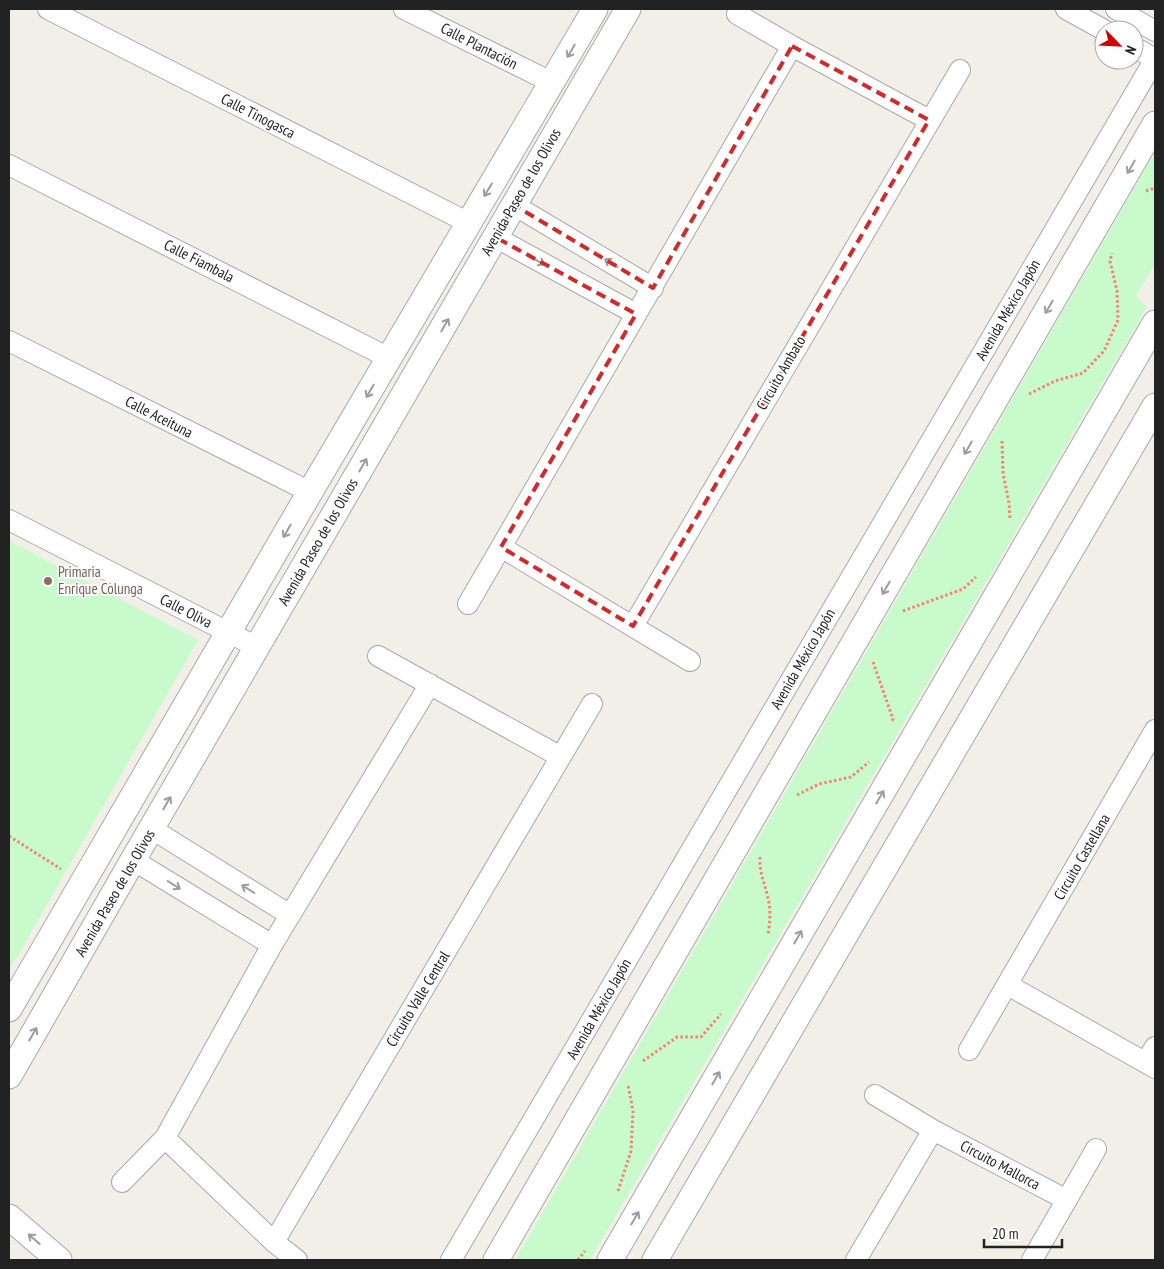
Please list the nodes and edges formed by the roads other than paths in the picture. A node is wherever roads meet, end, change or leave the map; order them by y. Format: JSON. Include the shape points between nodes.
{"nodes":[{"id":1,"x":48,"y":9,"type":"edge"},
{"id":2,"x":404,"y":9,"type":"edge"},
{"id":3,"x":596,"y":9,"type":"edge"},
{"id":4,"x":628,"y":9,"type":"edge"},
{"id":5,"x":1066,"y":9,"type":"edge"},
{"id":6,"x":1116,"y":9,"type":"edge"},
{"id":7,"x":737,"y":14,"type":"dead end"},
{"id":8,"x":1094,"y":24,"type":"edge"},
{"id":9,"x":1155,"y":31,"type":"edge"},
{"id":10,"x":792,"y":46,"type":"junction"},
{"id":11,"x":1144,"y":53,"type":"edge"},
{"id":12,"x":1155,"y":59,"type":"edge"},
{"id":13,"x":960,"y":70,"type":"dead end"},
{"id":14,"x":553,"y":84,"type":"junction"},
{"id":15,"x":929,"y":120,"type":"junction"},
{"id":16,"x":1155,"y":124,"type":"edge"},
{"id":17,"x":9,"y":165,"type":"edge"},
{"id":18,"x":514,"y":205,"type":"junction"},
{"id":19,"x":469,"y":223,"type":"junction"},
{"id":20,"x":495,"y":238,"type":"junction"},
{"id":21,"x":653,"y":288,"type":"junction"},
{"id":22,"x":636,"y":314,"type":"junction"},
{"id":23,"x":1155,"y":323,"type":"edge"},
{"id":24,"x":9,"y":341,"type":"edge"},
{"id":25,"x":389,"y":358,"type":"junction"},
{"id":26,"x":1155,"y":406,"type":"edge"},
{"id":27,"x":310,"y":492,"type":"junction"},
{"id":28,"x":9,"y":520,"type":"edge"},
{"id":29,"x":501,"y":547,"type":"junction"},
{"id":30,"x":468,"y":604,"type":"dead end"},
{"id":31,"x":633,"y":626,"type":"junction"},
{"id":32,"x":228,"y":632,"type":"junction"},
{"id":33,"x":257,"y":647,"type":"junction"},
{"id":34,"x":378,"y":656,"type":"dead end"},
{"id":35,"x":690,"y":661,"type":"dead end"},
{"id":36,"x":430,"y":684,"type":"junction"},
{"id":37,"x":592,"y":704,"type":"dead end"},
{"id":38,"x":1155,"y":730,"type":"edge"},
{"id":39,"x":561,"y":757,"type":"junction"},
{"id":40,"x":152,"y":829,"type":"junction"},
{"id":41,"x":133,"y":860,"type":"junction"},
{"id":42,"x":290,"y":915,"type":"junction"},
{"id":43,"x":272,"y":945,"type":"junction"},
{"id":44,"x":1008,"y":985,"type":"junction"},
{"id":45,"x":9,"y":1009,"type":"edge"},
{"id":46,"x":969,"y":1050,"type":"dead end"},
{"id":47,"x":1152,"y":1059,"type":"edge"},
{"id":48,"x":9,"y":1076,"type":"edge"},
{"id":49,"x":875,"y":1095,"type":"dead end"},
{"id":50,"x":933,"y":1130,"type":"junction"},
{"id":51,"x":165,"y":1138,"type":"junction"},
{"id":52,"x":1096,"y":1149,"type":"dead end"},
{"id":53,"x":122,"y":1182,"type":"dead end"},
{"id":54,"x":1067,"y":1200,"type":"junction"},
{"id":55,"x":9,"y":1217,"type":"edge"},
{"id":56,"x":274,"y":1242,"type":"junction"},
{"id":57,"x":59,"y":1260,"type":"edge"},
{"id":58,"x":297,"y":1260,"type":"edge"},
{"id":59,"x":451,"y":1260,"type":"edge"},
{"id":60,"x":496,"y":1260,"type":"edge"},
{"id":61,"x":610,"y":1260,"type":"edge"},
{"id":62,"x":655,"y":1260,"type":"edge"},
{"id":63,"x":856,"y":1260,"type":"edge"},
{"id":64,"x":1032,"y":1260,"type":"edge"}],
"edges":[{"from":1,"to":19,"type":"street","name":"Calle Tinogasca"},
{"from":2,"to":14,"type":"street","name":"Calle Plantación"},
{"from":3,"to":14,"type":"street","name":"Avenida Paseo de los Olivos","one_way":true},
{"from":4,"to":18,"type":"street","name":"Avenida Paseo de los Olivos"},
{"from":5,"to":8,"type":"street"},
{"from":6,"to":9,"type":"street"},
{"from":7,"to":10,"type":"street"},
{"from":10,"to":15,"type":"street"},
{"from":10,"to":21,"type":"street"},
{"from":11,"to":12,"type":"street"},
{"from":12,"to":59,"type":"street","name":"Avenida México Japón"},
{"from":13,"to":15,"type":"street","name":"Circuito Ambato"},
{"from":14,"to":19,"type":"street","name":"Avenida Paseo de los Olivos","one_way":true},
{"from":15,"to":31,"type":"street","name":"Circuito Ambato"},
{"from":16,"to":60,"type":"street","one_way":true},
{"from":17,"to":25,"type":"street","name":"Calle Fiambala"},
{"from":18,"to":20,"type":"street","name":"Avenida Paseo de los Olivos"},
{"from":21,"to":18,"type":"street","one_way":true},
{"from":19,"to":25,"type":"street","name":"Avenida Paseo de los Olivos"},
{"from":20,"to":22,"type":"street","one_way":true},
{"from":33,"to":20,"type":"street","name":"Avenida Paseo de los Olivos","one_way":true},
{"from":21,"to":22,"type":"street"},
{"from":22,"to":29,"type":"street"},
{"from":61,"to":23,"type":"street","one_way":true},
{"from":24,"to":27,"type":"street","name":"Calle Aceituna"},
{"from":25,"to":27,"type":"street","name":"Avenida Paseo de los Olivos","one_way":true},
{"from":26,"to":62,"type":"street"},
{"from":27,"to":32,"type":"street","name":"Avenida Paseo de los Olivos","one_way":true},
{"from":28,"to":32,"type":"street","name":"Calle Oliva"},
{"from":29,"to":30,"type":"street"},
{"from":29,"to":31,"type":"street"},
{"from":31,"to":35,"type":"street"},
{"from":32,"to":33,"type":"street","name":"Calle Oliva"},
{"from":32,"to":45,"type":"street","name":"Avenida Paseo de los Olivos"},
{"from":40,"to":33,"type":"street","name":"Avenida Paseo de los Olivos","one_way":true},
{"from":34,"to":36,"type":"street"},
{"from":36,"to":39,"type":"street"},
{"from":36,"to":42,"type":"street"},
{"from":37,"to":39,"type":"street","name":"Circuito Valle Central"},
{"from":38,"to":44,"type":"street","name":"Circuito Castellana"},
{"from":39,"to":56,"type":"street","name":"Circuito Valle Central"},
{"from":40,"to":41,"type":"street","name":"Avenida Paseo de los Olivos"},
{"from":42,"to":40,"type":"street","one_way":true},
{"from":41,"to":43,"type":"street","one_way":true},
{"from":48,"to":41,"type":"street","name":"Avenida Paseo de los Olivos","one_way":true},
{"from":42,"to":43,"type":"street"},
{"from":43,"to":51,"type":"street"},
{"from":44,"to":46,"type":"street","name":"Circuito Castellana"},
{"from":44,"to":47,"type":"street"},
{"from":49,"to":50,"type":"street","name":"Circuito Mallorca"},
{"from":50,"to":54,"type":"street","name":"Circuito Mallorca"},
{"from":50,"to":63,"type":"street"},
{"from":51,"to":53,"type":"street"},
{"from":51,"to":56,"type":"street"},
{"from":52,"to":54,"type":"street"},
{"from":54,"to":64,"type":"street"},
{"from":57,"to":55,"type":"street","one_way":true},
{"from":56,"to":58,"type":"street"}]}
